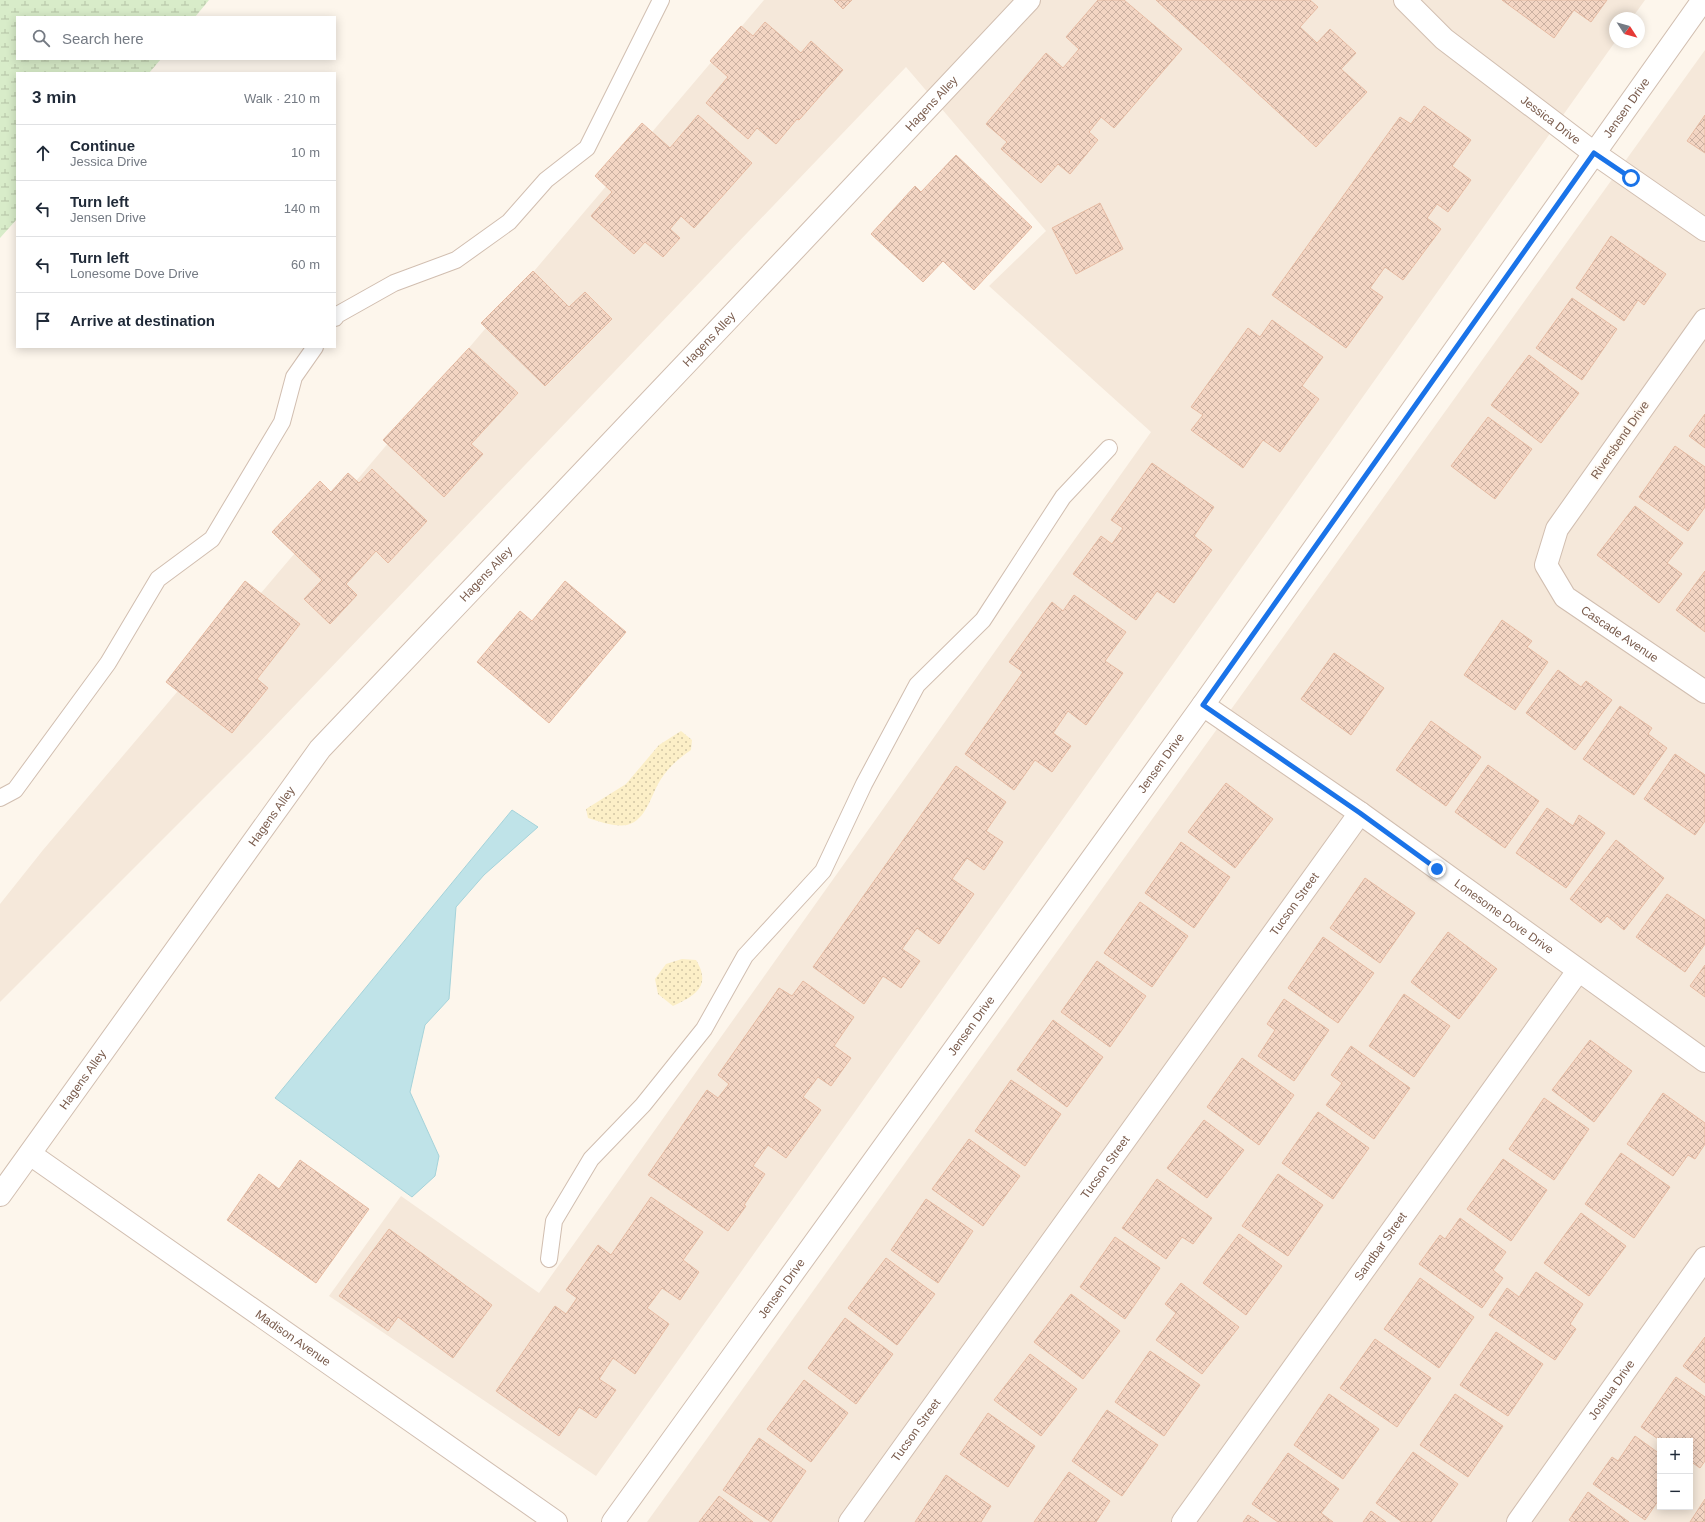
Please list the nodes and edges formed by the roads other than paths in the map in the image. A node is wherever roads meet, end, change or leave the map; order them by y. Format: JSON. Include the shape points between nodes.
{"nodes":[{"id":1,"x":661,"y":0,"type":"edge"},
{"id":2,"x":1029,"y":0,"type":"edge"},
{"id":3,"x":1405,"y":0,"type":"edge"},
{"id":4,"x":1703,"y":0,"type":"edge"},
{"id":5,"x":1594,"y":153,"type":"junction"},
{"id":6,"x":1705,"y":230,"type":"edge"},
{"id":7,"x":336,"y":317,"type":"edge"},
{"id":8,"x":1705,"y":320,"type":"edge"},
{"id":9,"x":314,"y":348,"type":"edge"},
{"id":10,"x":1110,"y":448,"type":"dead end"},
{"id":11,"x":1546,"y":565,"type":"joint"},
{"id":12,"x":1705,"y":692,"type":"edge"},
{"id":13,"x":1203,"y":705,"type":"junction"},
{"id":14,"x":0,"y":798,"type":"edge"},
{"id":15,"x":1360,"y":813,"type":"junction"},
{"id":16,"x":1578,"y":971,"type":"junction"},
{"id":17,"x":1705,"y":1062,"type":"edge"},
{"id":18,"x":30,"y":1154,"type":"junction"},
{"id":19,"x":0,"y":1195,"type":"edge"},
{"id":20,"x":1705,"y":1258,"type":"edge"},
{"id":21,"x":549,"y":1259,"type":"dead end"},
{"id":22,"x":556,"y":1522,"type":"edge"},
{"id":23,"x":613,"y":1522,"type":"edge"},
{"id":24,"x":850,"y":1522,"type":"edge"},
{"id":25,"x":1183,"y":1522,"type":"edge"},
{"id":26,"x":1518,"y":1522,"type":"edge"}],
"edges":[{"from":1,"to":7,"type":"lane","via":[[587,148],[546,180],[509,222],[456,260],[394,283]]},
{"from":2,"to":18,"type":"street","name":"Hagens Alley","via":[[320,749]]},
{"from":3,"to":5,"type":"street","name":"Jessica Drive","via":[[1444,39]]},
{"from":4,"to":5,"type":"street","name":"Jensen Drive"},
{"from":5,"to":6,"type":"street","name":"Jessica Drive"},
{"from":5,"to":13,"type":"street","name":"Jensen Drive"},
{"from":8,"to":11,"type":"street","name":"Riversbend Drive","via":[[1557,529]]},
{"from":9,"to":14,"type":"lane","via":[[294,377],[282,422],[212,539],[158,579],[108,663],[15,790]]},
{"from":10,"to":21,"type":"lane","via":[[1063,496],[983,620],[917,685],[864,784],[823,871],[745,956],[704,1029],[643,1105],[591,1159],[554,1221]]},
{"from":11,"to":12,"type":"street","name":"Cascade Avenue","via":[[1565,597]]},
{"from":13,"to":15,"type":"street","name":"Lonesome Dove Drive"},
{"from":13,"to":23,"type":"street","name":"Jensen Drive"},
{"from":15,"to":16,"type":"street","name":"Lonesome Dove Drive"},
{"from":15,"to":24,"type":"street","name":"Tucson Street"},
{"from":16,"to":17,"type":"street","name":"Lonesome Dove Drive"},
{"from":16,"to":25,"type":"street","name":"Sandbar Street"},
{"from":18,"to":19,"type":"street","name":"Hagens Alley"},
{"from":18,"to":22,"type":"street","name":"Madison Avenue"},
{"from":20,"to":26,"type":"street","name":"Joshua Drive"}]}
